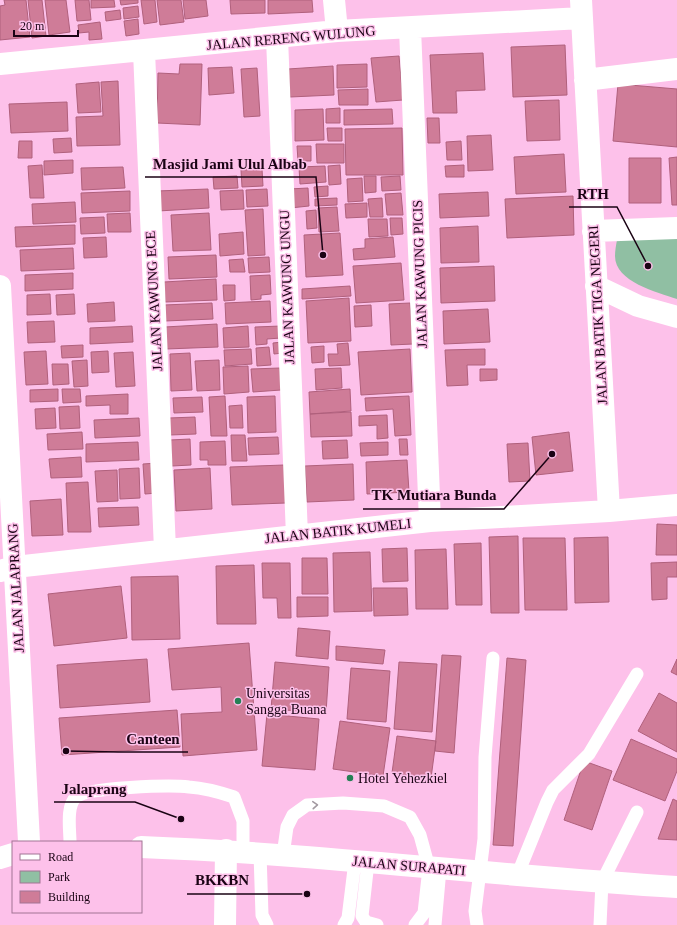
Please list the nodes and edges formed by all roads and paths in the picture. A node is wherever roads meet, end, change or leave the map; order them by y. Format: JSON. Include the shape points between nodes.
{"nodes":[{"id":1,"x":334,"y":0,"type":"edge"},
{"id":2,"x":581,"y":9,"type":"edge"},
{"id":3,"x":410,"y":28,"type":"junction"},
{"id":4,"x":337,"y":32,"type":"junction"},
{"id":5,"x":277,"y":38,"type":"junction"},
{"id":6,"x":144,"y":51,"type":"junction"},
{"id":7,"x":0,"y":64,"type":"edge"},
{"id":8,"x":677,"y":68,"type":"edge"},
{"id":9,"x":585,"y":80,"type":"junction"},
{"id":10,"x":677,"y":228,"type":"edge"},
{"id":11,"x":593,"y":231,"type":"junction"},
{"id":12,"x":0,"y":286,"type":"edge"},
{"id":13,"x":596,"y":286,"type":"junction"},
{"id":14,"x":677,"y":317,"type":"edge"},
{"id":15,"x":2,"y":362,"type":"edge"},
{"id":16,"x":677,"y":505,"type":"edge"},
{"id":17,"x":609,"y":511,"type":"junction"},
{"id":18,"x":430,"y":521,"type":"junction"},
{"id":19,"x":297,"y":536,"type":"junction"},
{"id":20,"x":165,"y":550,"type":"junction"},
{"id":21,"x":7,"y":569,"type":"edge"},
{"id":22,"x":493,"y":658,"type":"dead end"},
{"id":23,"x":638,"y":674,"type":"dead end"},
{"id":24,"x":637,"y":812,"type":"dead end"},
{"id":25,"x":29,"y":841,"type":"edge"},
{"id":26,"x":70,"y":841,"type":"edge"},
{"id":27,"x":142,"y":847,"type":"edge"},
{"id":28,"x":243,"y":852,"type":"junction"},
{"id":29,"x":12,"y":854,"type":"edge"},
{"id":30,"x":283,"y":855,"type":"junction"},
{"id":31,"x":0,"y":858,"type":"edge"},
{"id":32,"x":362,"y":861,"type":"junction"},
{"id":33,"x":435,"y":869,"type":"junction"},
{"id":34,"x":479,"y":872,"type":"junction"},
{"id":35,"x":516,"y":876,"type":"junction"},
{"id":36,"x":602,"y":882,"type":"junction"},
{"id":37,"x":677,"y":887,"type":"edge"},
{"id":38,"x":225,"y":925,"type":"edge"},
{"id":39,"x":266,"y":925,"type":"edge"},
{"id":40,"x":344,"y":925,"type":"edge"},
{"id":41,"x":377,"y":925,"type":"edge"},
{"id":42,"x":415,"y":925,"type":"edge"},
{"id":43,"x":435,"y":925,"type":"edge"},
{"id":44,"x":477,"y":925,"type":"edge"},
{"id":45,"x":600,"y":925,"type":"edge"}],
"edges":[{"from":1,"to":4,"type":"main road"},
{"from":2,"to":3,"type":"main road","name":"JALAN RERENG WULUNG"},
{"from":2,"to":9,"type":"main road","name":"JALAN BATIK TIGA NEGERI"},
{"from":3,"to":4,"type":"main road","name":"JALAN RERENG WULUNG"},
{"from":3,"to":18,"type":"main road","name":"JALAN KAWUNG PICIS"},
{"from":4,"to":5,"type":"main road","name":"JALAN RERENG WULUNG"},
{"from":5,"to":6,"type":"main road","name":"JALAN RERENG WULUNG"},
{"from":5,"to":19,"type":"main road","name":"JALAN KAWUNG UNGU"},
{"from":6,"to":7,"type":"main road","name":"JALAN RERENG WULUNG"},
{"from":6,"to":20,"type":"main road","name":"JALAN KAWUNG ECE"},
{"from":8,"to":9,"type":"main road"},
{"from":9,"to":11,"type":"main road","name":"JALAN BATIK TIGA NEGERI"},
{"from":10,"to":11,"type":"main road"},
{"from":11,"to":13,"type":"main road","name":"JALAN BATIK TIGA NEGERI"},
{"from":12,"to":15,"type":"main road","name":"JALAN JALAPRANG"},
{"from":13,"to":14,"type":"main road","via":[[638,306]]},
{"from":13,"to":17,"type":"main road","name":"JALAN BATIK TIGA NEGERI"},
{"from":15,"to":21,"type":"main road","name":"JALAN JALAPRANG"},
{"from":16,"to":17,"type":"main road","name":"JALAN BATIK KUMELI"},
{"from":17,"to":18,"type":"main road","name":"JALAN BATIK KUMELI"},
{"from":18,"to":19,"type":"main road","name":"JALAN BATIK KUMELI"},
{"from":19,"to":20,"type":"main road","name":"JALAN BATIK KUMELI"},
{"from":20,"to":21,"type":"main road","name":"JALAN BATIK KUMELI"},
{"from":21,"to":25,"type":"main road","name":"JALAN JALAPRANG"},
{"from":22,"to":34,"type":"lane","via":[[485,757],[484,839]]},
{"from":23,"to":35,"type":"lane","via":[[589,754],[553,790]]},
{"from":24,"to":36,"type":"lane"},
{"from":26,"to":28,"type":"lane","via":[[71,806],[77,796],[90,791],[188,787],[234,797],[243,821]]},
{"from":27,"to":28,"type":"main road","name":"JALAN SURAPATI"},
{"from":28,"to":30,"type":"main road","name":"JALAN SURAPATI"},
{"from":28,"to":38,"type":"main road"},
{"from":28,"to":39,"type":"lane"},
{"from":29,"to":31,"type":"main road"},
{"from":30,"to":32,"type":"main road","name":"JALAN SURAPATI"},
{"from":30,"to":33,"type":"lane","one_way":true,"via":[[287,827],[293,815],[307,805],[343,802],[384,806],[410,817]]},
{"from":32,"to":33,"type":"main road","name":"JALAN SURAPATI"},
{"from":32,"to":40,"type":"lane"},
{"from":32,"to":41,"type":"lane","via":[[362,916],[366,922]]},
{"from":33,"to":34,"type":"main road","name":"JALAN SURAPATI"},
{"from":33,"to":42,"type":"lane","via":[[424,913]]},
{"from":33,"to":43,"type":"lane"},
{"from":34,"to":35,"type":"main road","name":"JALAN SURAPATI"},
{"from":34,"to":44,"type":"lane","via":[[475,911]]},
{"from":35,"to":36,"type":"main road","name":"JALAN SURAPATI"},
{"from":36,"to":37,"type":"main road","name":"JALAN SURAPATI"},
{"from":36,"to":45,"type":"lane"}]}
